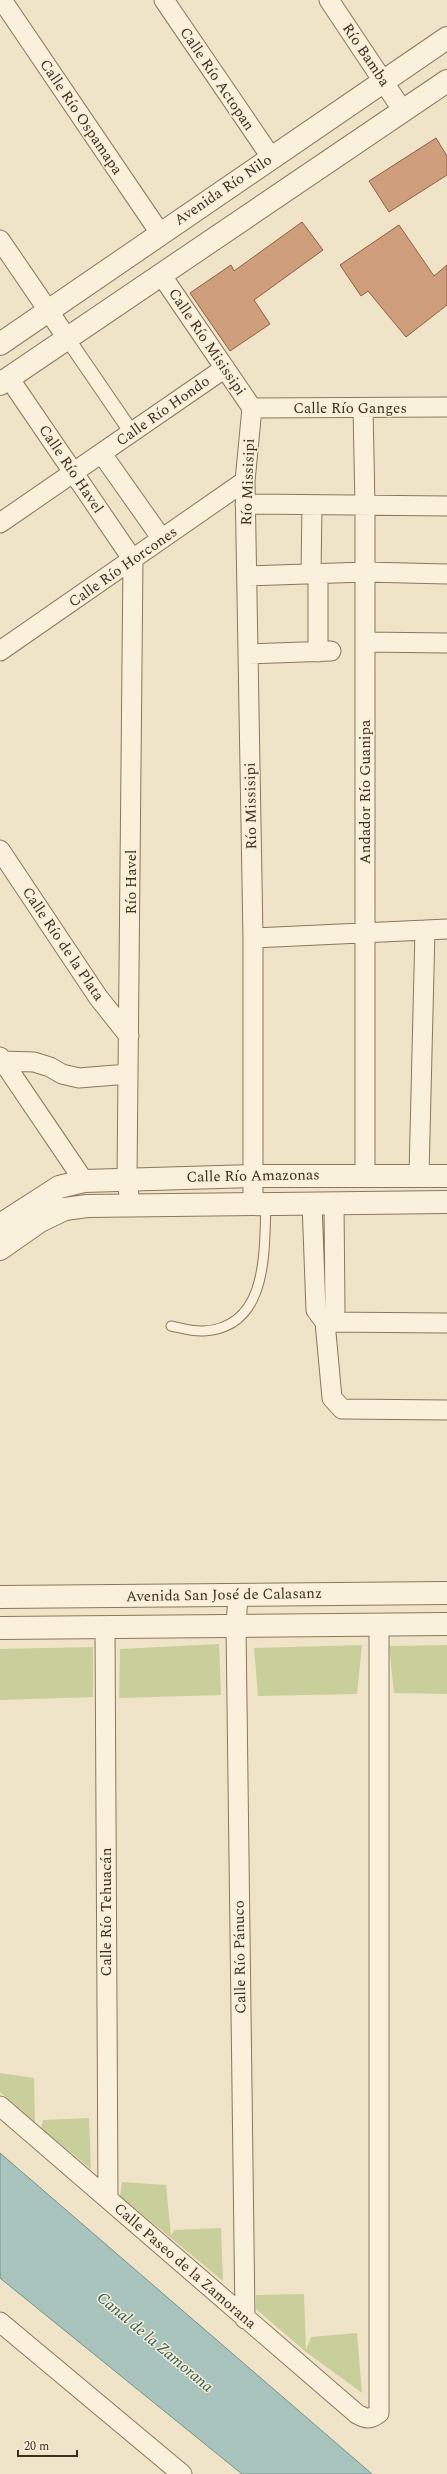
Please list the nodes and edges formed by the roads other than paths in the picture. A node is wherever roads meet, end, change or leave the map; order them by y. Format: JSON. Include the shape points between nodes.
{"nodes":[{"id":1,"x":2,"y":0,"type":"edge"},
{"id":2,"x":164,"y":0,"type":"edge"},
{"id":3,"x":328,"y":0,"type":"edge"},
{"id":4,"x":447,"y":38,"type":"edge"},
{"id":5,"x":383,"y":81,"type":"junction"},
{"id":6,"x":447,"y":81,"type":"edge"},
{"id":7,"x":403,"y":111,"type":"junction"},
{"id":8,"x":271,"y":157,"type":"junction"},
{"id":9,"x":160,"y":233,"type":"junction"},
{"id":10,"x":0,"y":240,"type":"edge"},
{"id":11,"x":162,"y":276,"type":"junction"},
{"id":12,"x":48,"y":311,"type":"junction"},
{"id":13,"x":67,"y":338,"type":"junction"},
{"id":14,"x":0,"y":344,"type":"edge"},
{"id":15,"x":225,"y":368,"type":"junction"},
{"id":16,"x":5,"y":381,"type":"edge"},
{"id":17,"x":447,"y":407,"type":"edge"},
{"id":18,"x":252,"y":408,"type":"junction"},
{"id":19,"x":363,"y":408,"type":"junction"},
{"id":20,"x":132,"y":433,"type":"junction"},
{"id":21,"x":102,"y":454,"type":"junction"},
{"id":22,"x":75,"y":473,"type":"junction"},
{"id":23,"x":245,"y":481,"type":"junction"},
{"id":24,"x":246,"y":504,"type":"junction"},
{"id":25,"x":312,"y":505,"type":"junction"},
{"id":26,"x":365,"y":506,"type":"junction"},
{"id":27,"x":447,"y":506,"type":"edge"},
{"id":28,"x":0,"y":523,"type":"edge"},
{"id":29,"x":162,"y":540,"type":"junction"},
{"id":30,"x":133,"y":560,"type":"junction"},
{"id":31,"x":365,"y":572,"type":"junction"},
{"id":32,"x":314,"y":574,"type":"junction"},
{"id":33,"x":447,"y":574,"type":"edge"},
{"id":34,"x":246,"y":576,"type":"junction"},
{"id":35,"x":365,"y":642,"type":"junction"},
{"id":36,"x":447,"y":643,"type":"edge"},
{"id":37,"x":0,"y":651,"type":"edge"},
{"id":38,"x":248,"y":654,"type":"junction"},
{"id":39,"x":0,"y":850,"type":"edge"},
{"id":40,"x":447,"y":929,"type":"edge"},
{"id":41,"x":425,"y":930,"type":"junction"},
{"id":42,"x":365,"y":932,"type":"junction"},
{"id":43,"x":253,"y":938,"type":"junction"},
{"id":44,"x":129,"y":1036,"type":"junction"},
{"id":45,"x":1,"y":1059,"type":"edge"},
{"id":46,"x":128,"y":1074,"type":"junction"},
{"id":47,"x":365,"y":1175,"type":"junction"},
{"id":48,"x":419,"y":1175,"type":"junction"},
{"id":49,"x":253,"y":1176,"type":"junction"},
{"id":50,"x":447,"y":1176,"type":"edge"},
{"id":51,"x":128,"y":1178,"type":"junction"},
{"id":52,"x":84,"y":1181,"type":"junction"},
{"id":53,"x":447,"y":1202,"type":"edge"},
{"id":54,"x":260,"y":1203,"type":"junction"},
{"id":55,"x":312,"y":1203,"type":"junction"},
{"id":56,"x":334,"y":1203,"type":"junction"},
{"id":57,"x":130,"y":1205,"type":"junction"},
{"id":58,"x":0,"y":1225,"type":"edge"},
{"id":59,"x":2,"y":1244,"type":"edge"},
{"id":60,"x":325,"y":1322,"type":"junction"},
{"id":61,"x":447,"y":1323,"type":"edge"},
{"id":62,"x":170,"y":1326,"type":"dead end"},
{"id":63,"x":447,"y":1410,"type":"edge"},
{"id":64,"x":447,"y":1593,"type":"edge"},
{"id":65,"x":238,"y":1595,"type":"junction"},
{"id":66,"x":0,"y":1597,"type":"edge"},
{"id":67,"x":379,"y":1624,"type":"junction"},
{"id":68,"x":447,"y":1624,"type":"edge"},
{"id":69,"x":236,"y":1626,"type":"junction"},
{"id":70,"x":105,"y":1627,"type":"junction"},
{"id":71,"x":0,"y":1628,"type":"edge"},
{"id":72,"x":0,"y":2106,"type":"edge"},
{"id":73,"x":108,"y":2198,"type":"junction"},
{"id":74,"x":245,"y":2319,"type":"junction"},
{"id":75,"x":0,"y":2322,"type":"edge"},
{"id":76,"x":182,"y":2474,"type":"edge"}],
"edges":[{"from":1,"to":9,"type":"street","name":"Calle Río Ospamapa"},
{"from":2,"to":8,"type":"street","name":"Calle Río Actopan"},
{"from":3,"to":5,"type":"street","name":"Río Bamba"},
{"from":4,"to":5,"type":"street","name":"Avenida Río Nilo"},
{"from":5,"to":7,"type":"street","name":"Río Bamba"},
{"from":5,"to":8,"type":"street","name":"Avenida Río Nilo"},
{"from":6,"to":7,"type":"street"},
{"from":7,"to":11,"type":"street"},
{"from":8,"to":9,"type":"street","name":"Avenida Río Nilo"},
{"from":9,"to":12,"type":"street","name":"Avenida Río Nilo"},
{"from":10,"to":12,"type":"street"},
{"from":11,"to":13,"type":"street"},
{"from":11,"to":15,"type":"street","name":"Calle Río Misissipi"},
{"from":12,"to":13,"type":"street"},
{"from":12,"to":14,"type":"street","name":"Avenida Río Nilo"},
{"from":13,"to":16,"type":"street"},
{"from":13,"to":20,"type":"street"},
{"from":15,"to":18,"type":"street","name":"Calle Río Misissipi"},
{"from":15,"to":20,"type":"street","name":"Calle Río Hondo"},
{"from":16,"to":22,"type":"street","name":"Calle Río Havel"},
{"from":17,"to":19,"type":"street","name":"Calle Río Ganges"},
{"from":18,"to":19,"type":"street","name":"Calle Río Ganges"},
{"from":18,"to":23,"type":"street","name":"Río Missisipi"},
{"from":19,"to":26,"type":"street","name":"Andador Río Guanipa"},
{"from":20,"to":21,"type":"street","name":"Calle Río Hondo"},
{"from":21,"to":22,"type":"street","name":"Calle Río Hondo"},
{"from":21,"to":29,"type":"street"},
{"from":22,"to":28,"type":"street","name":"Calle Río Hondo"},
{"from":22,"to":30,"type":"street","name":"Calle Río Havel"},
{"from":23,"to":24,"type":"street","name":"Río Missisipi"},
{"from":23,"to":29,"type":"street","name":"Calle Río Horcones"},
{"from":24,"to":25,"type":"street"},
{"from":24,"to":34,"type":"street","name":"Río Missisipi"},
{"from":25,"to":26,"type":"street"},
{"from":25,"to":32,"type":"street"},
{"from":26,"to":27,"type":"street"},
{"from":26,"to":31,"type":"street","name":"Andador Río Guanipa"},
{"from":29,"to":30,"type":"street","name":"Calle Río Horcones"},
{"from":30,"to":37,"type":"street","name":"Calle Río Horcones"},
{"from":30,"to":44,"type":"street","name":"Río Havel"},
{"from":31,"to":32,"type":"street"},
{"from":31,"to":33,"type":"street"},
{"from":31,"to":35,"type":"street","name":"Andador Río Guanipa"},
{"from":32,"to":34,"type":"street"},
{"from":32,"to":38,"type":"street","via":[[325,652]]},
{"from":34,"to":38,"type":"street","name":"Río Missisipi"},
{"from":35,"to":36,"type":"street"},
{"from":35,"to":42,"type":"street","name":"Andador Río Guanipa"},
{"from":38,"to":43,"type":"street","name":"Río Missisipi"},
{"from":39,"to":44,"type":"street","name":"Calle Río de la Plata","via":[[98,997]]},
{"from":40,"to":41,"type":"street"},
{"from":41,"to":42,"type":"street"},
{"from":41,"to":48,"type":"street"},
{"from":42,"to":43,"type":"street"},
{"from":42,"to":47,"type":"street","name":"Andador Río Guanipa"},
{"from":43,"to":49,"type":"street","name":"Río Missisipi"},
{"from":44,"to":46,"type":"street","name":"Río Havel"},
{"from":45,"to":46,"type":"street","via":[[34,1062],[79,1078]]},
{"from":45,"to":52,"type":"street"},
{"from":46,"to":51,"type":"street","name":"Río Havel"},
{"from":47,"to":48,"type":"street","name":"Calle Río Amazonas"},
{"from":47,"to":49,"type":"street","name":"Calle Río Amazonas"},
{"from":48,"to":50,"type":"street","name":"Calle Río Amazonas"},
{"from":49,"to":51,"type":"street","name":"Calle Río Amazonas"},
{"from":49,"to":54,"type":"street","name":"Río Missisipi"},
{"from":51,"to":52,"type":"street","name":"Calle Río Amazonas"},
{"from":51,"to":57,"type":"street","name":"Río Havel"},
{"from":52,"to":58,"type":"street","name":"Calle Río Amazonas","via":[[59,1187]]},
{"from":53,"to":56,"type":"street","name":"Calle Río Amazonas"},
{"from":54,"to":55,"type":"street","name":"Calle Río Amazonas"},
{"from":54,"to":57,"type":"street","name":"Calle Río Amazonas"},
{"from":54,"to":62,"type":"lane","via":[[264,1259],[258,1289],[246,1312],[227,1327],[203,1331]]},
{"from":55,"to":56,"type":"street","name":"Calle Río Amazonas"},
{"from":55,"to":60,"type":"street","via":[[316,1310]]},
{"from":56,"to":60,"type":"street","via":[[335,1311]]},
{"from":57,"to":59,"type":"street","name":"Calle Río Amazonas","via":[[65,1209]]},
{"from":60,"to":61,"type":"street"},
{"from":60,"to":63,"type":"street","via":[[332,1398],[336,1404],[342,1408]]},
{"from":64,"to":65,"type":"street","name":"Avenida San José de Calasanz"},
{"from":65,"to":66,"type":"street","name":"Avenida San José de Calasanz"},
{"from":65,"to":69,"type":"street","name":"Calle Río Pánuco"},
{"from":67,"to":68,"type":"street","name":"Avenida San José de Calasanz"},
{"from":67,"to":69,"type":"street","name":"Avenida San José de Calasanz"},
{"from":67,"to":74,"type":"street","name":"Calle Paseo de la Zamorana","via":[[379,2413],[373,2418],[365,2419],[357,2414]]},
{"from":69,"to":70,"type":"street","name":"Avenida San José de Calasanz"},
{"from":69,"to":74,"type":"street","name":"Calle Río Pánuco"},
{"from":70,"to":71,"type":"street","name":"Avenida San José de Calasanz"},
{"from":70,"to":73,"type":"street","name":"Calle Río Tehuacán"},
{"from":72,"to":73,"type":"street","name":"Calle Paseo de la Zamorana"},
{"from":73,"to":74,"type":"street","name":"Calle Paseo de la Zamorana"},
{"from":75,"to":76,"type":"street"}]}
